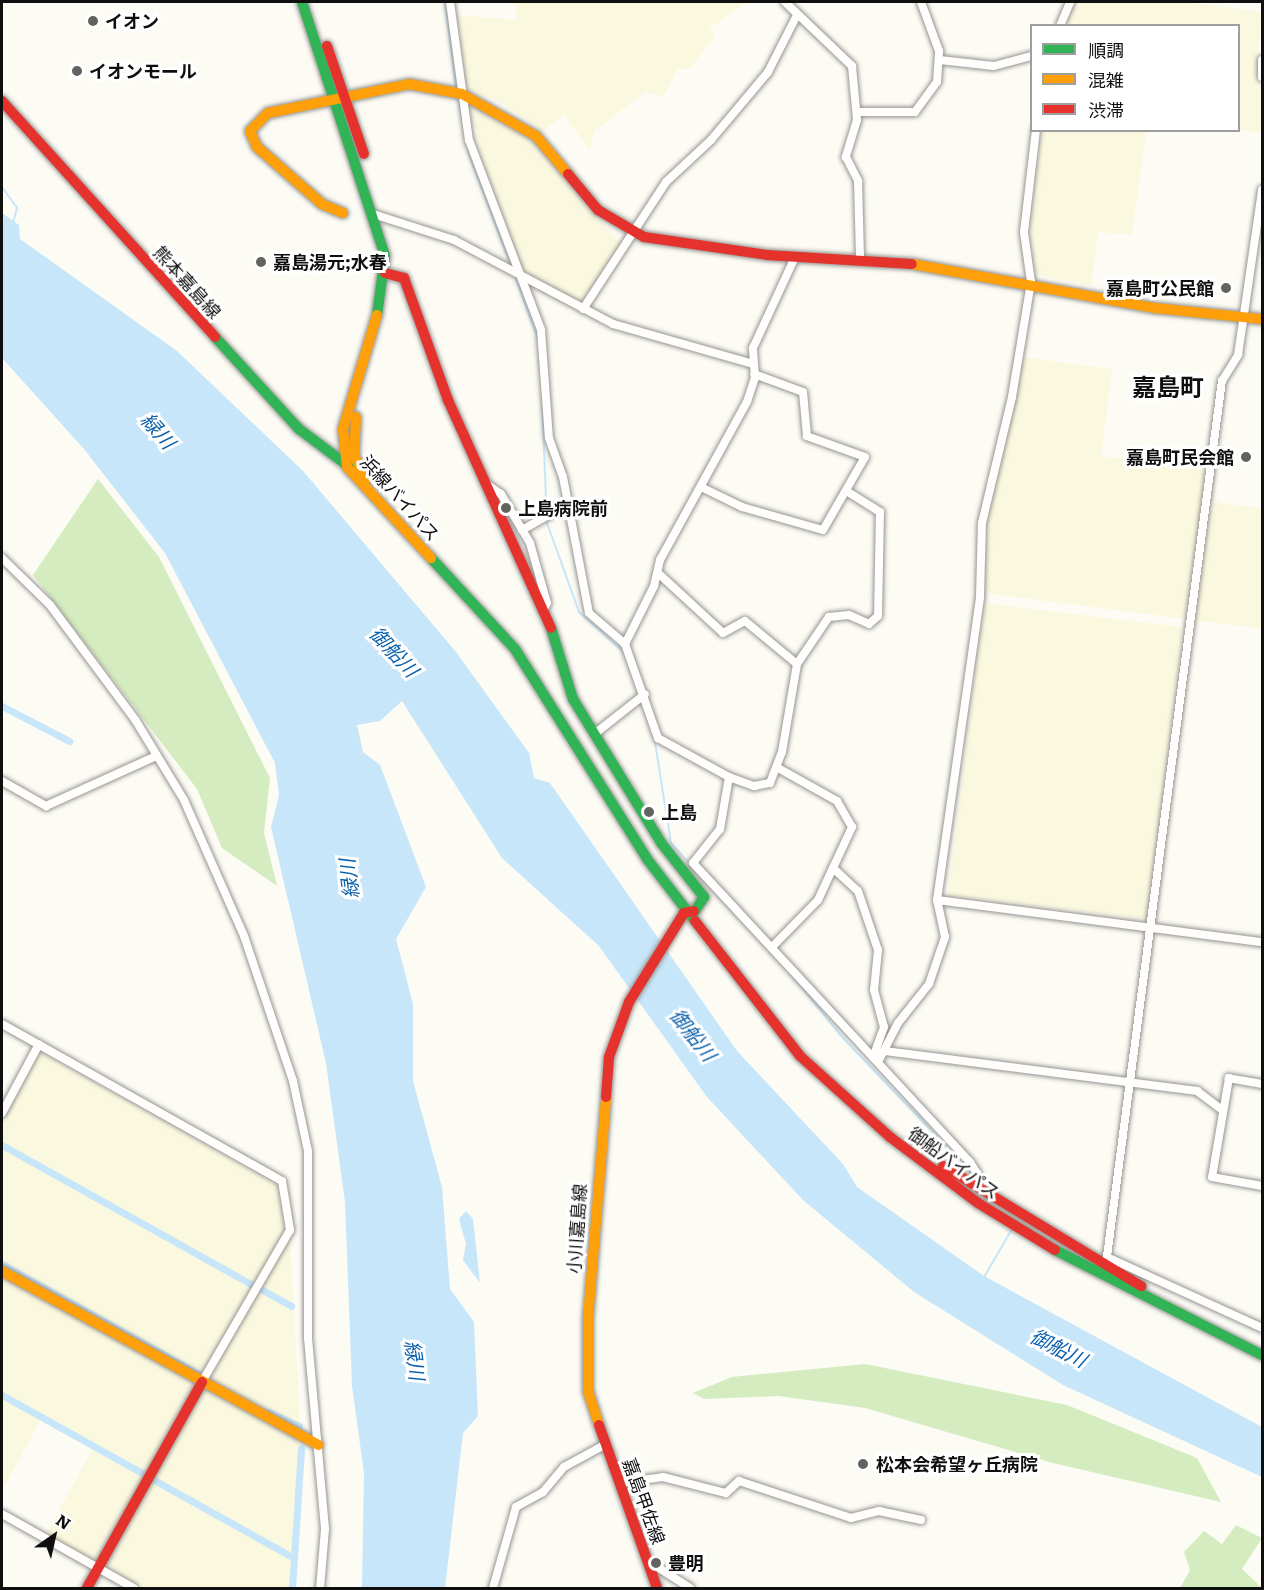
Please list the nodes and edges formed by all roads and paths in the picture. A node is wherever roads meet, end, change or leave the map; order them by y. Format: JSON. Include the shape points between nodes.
{"nodes":[{"id":1,"x":302,"y":2,"type":"edge"},
{"id":2,"x":311,"y":2,"type":"edge"},
{"id":3,"x":450,"y":2,"type":"edge"},
{"id":4,"x":785,"y":2,"type":"edge"},
{"id":5,"x":921,"y":2,"type":"edge"},
{"id":6,"x":1070,"y":2,"type":"edge"},
{"id":7,"x":797,"y":15,"type":"junction"},
{"id":8,"x":1061,"y":24,"type":"edge"},
{"id":9,"x":1030,"y":57,"type":"edge"},
{"id":10,"x":940,"y":60,"type":"junction"},
{"id":11,"x":1263,"y":60,"type":"edge"},
{"id":12,"x":1263,"y":77,"type":"edge"},
{"id":13,"x":344,"y":92,"type":"junction"},
{"id":14,"x":462,"y":94,"type":"junction"},
{"id":15,"x":332,"y":95,"type":"junction"},
{"id":16,"x":2,"y":101,"type":"edge"},
{"id":17,"x":857,"y":112,"type":"junction"},
{"id":18,"x":1036,"y":132,"type":"edge"},
{"id":19,"x":1263,"y":190,"type":"edge"},
{"id":20,"x":343,"y":213,"type":"dead end"},
{"id":21,"x":380,"y":215,"type":"junction"},
{"id":22,"x":636,"y":234,"type":"junction"},
{"id":23,"x":795,"y":257,"type":"junction"},
{"id":24,"x":860,"y":260,"type":"junction"},
{"id":25,"x":518,"y":272,"type":"junction"},
{"id":26,"x":389,"y":273,"type":"junction"},
{"id":27,"x":1031,"y":282,"type":"junction"},
{"id":28,"x":584,"y":309,"type":"junction"},
{"id":29,"x":1244,"y":317,"type":"junction"},
{"id":30,"x":1263,"y":320,"type":"edge"},
{"id":31,"x":753,"y":364,"type":"junction"},
{"id":32,"x":754,"y":374,"type":"junction"},
{"id":33,"x":347,"y":467,"type":"junction"},
{"id":34,"x":360,"y":469,"type":"junction"},
{"id":35,"x":484,"y":483,"type":"junction"},
{"id":36,"x":702,"y":487,"type":"junction"},
{"id":37,"x":848,"y":492,"type":"junction"},
{"id":38,"x":568,"y":504,"type":"junction"},
{"id":39,"x":522,"y":530,"type":"junction"},
{"id":40,"x":2,"y":558,"type":"edge"},
{"id":41,"x":658,"y":573,"type":"junction"},
{"id":42,"x":544,"y":609,"type":"junction"},
{"id":43,"x":625,"y":644,"type":"junction"},
{"id":44,"x":797,"y":664,"type":"junction"},
{"id":45,"x":645,"y":694,"type":"junction"},
{"id":46,"x":597,"y":732,"type":"junction"},
{"id":47,"x":156,"y":756,"type":"junction"},
{"id":48,"x":778,"y":768,"type":"junction"},
{"id":49,"x":729,"y":777,"type":"junction"},
{"id":50,"x":2,"y":781,"type":"edge"},
{"id":51,"x":833,"y":868,"type":"junction"},
{"id":52,"x":937,"y":900,"type":"junction"},
{"id":53,"x":689,"y":914,"type":"junction"},
{"id":54,"x":1150,"y":927,"type":"junction"},
{"id":55,"x":1263,"y":942,"type":"edge"},
{"id":56,"x":774,"y":945,"type":"junction"},
{"id":57,"x":2,"y":1024,"type":"edge"},
{"id":58,"x":39,"y":1044,"type":"junction"},
{"id":59,"x":885,"y":1051,"type":"junction"},
{"id":60,"x":876,"y":1060,"type":"junction"},
{"id":61,"x":1131,"y":1082,"type":"junction"},
{"id":62,"x":1263,"y":1084,"type":"edge"},
{"id":63,"x":1222,"y":1110,"type":"junction"},
{"id":64,"x":2,"y":1113,"type":"edge"},
{"id":65,"x":1263,"y":1186,"type":"edge"},
{"id":66,"x":967,"y":1189,"type":"junction"},
{"id":67,"x":1104,"y":1267,"type":"junction"},
{"id":68,"x":2,"y":1271,"type":"edge"},
{"id":69,"x":1263,"y":1328,"type":"edge"},
{"id":70,"x":1263,"y":1344,"type":"edge"},
{"id":71,"x":1263,"y":1354,"type":"edge"},
{"id":72,"x":202,"y":1382,"type":"junction"},
{"id":73,"x":599,"y":1425,"type":"joint"},
{"id":74,"x":606,"y":1444,"type":"junction"},
{"id":75,"x":318,"y":1445,"type":"junction"},
{"id":76,"x":620,"y":1483,"type":"junction"},
{"id":77,"x":2,"y":1514,"type":"edge"},
{"id":78,"x":921,"y":1520,"type":"dead end"},
{"id":79,"x":648,"y":1561,"type":"junction"},
{"id":80,"x":98,"y":1567,"type":"junction"},
{"id":81,"x":87,"y":1588,"type":"edge"},
{"id":82,"x":135,"y":1588,"type":"edge"},
{"id":83,"x":320,"y":1588,"type":"edge"},
{"id":84,"x":493,"y":1588,"type":"edge"},
{"id":85,"x":657,"y":1588,"type":"edge"},
{"id":86,"x":690,"y":1588,"type":"edge"}],
"edges":[{"from":1,"to":15,"type":"main road","name":"浜線バイパス"},
{"from":2,"to":13,"type":"main road","name":"浜線バイパス"},
{"from":3,"to":14,"type":"street"},
{"from":4,"to":7,"type":"street"},
{"from":5,"to":10,"type":"street"},
{"from":6,"to":8,"type":"street"},
{"from":7,"to":17,"type":"street","via":[[848,59]]},
{"from":7,"to":22,"type":"street","via":[[768,72],[719,131],[666,182]]},
{"from":9,"to":10,"type":"street","via":[[994,66]]},
{"from":10,"to":17,"type":"street","via":[[937,82],[921,108]]},
{"from":11,"to":12,"type":"street"},
{"from":13,"to":14,"type":"main road","via":[[409,84]]},
{"from":13,"to":15,"type":"main road"},
{"from":13,"to":21,"type":"main road","name":"浜線バイパス"},
{"from":14,"to":22,"type":"main road","via":[[492,106],[536,136],[598,210]]},
{"from":14,"to":25,"type":"street","via":[[477,166]]},
{"from":15,"to":20,"type":"main road","via":[[268,113],[250,131],[257,147],[322,204]]},
{"from":15,"to":21,"type":"main road","name":"浜線バイパス"},
{"from":16,"to":33,"type":"main road","name":"熊本嘉島線","via":[[284,413]]},
{"from":17,"to":24,"type":"street","via":[[846,157],[858,182]]},
{"from":18,"to":27,"type":"street","via":[[1024,232]]},
{"from":19,"to":29,"type":"street"},
{"from":21,"to":25,"type":"street"},
{"from":21,"to":26,"type":"main road","name":"浜線バイパス"},
{"from":22,"to":23,"type":"main road"},
{"from":22,"to":28,"type":"street"},
{"from":23,"to":24,"type":"main road"},
{"from":23,"to":31,"type":"street","via":[[753,348]]},
{"from":24,"to":27,"type":"main road"},
{"from":25,"to":28,"type":"street"},
{"from":25,"to":38,"type":"street","via":[[541,330],[549,438]]},
{"from":26,"to":33,"type":"main road","name":"浜線バイパス","via":[[343,429]]},
{"from":26,"to":34,"type":"main road","name":"浜線バイパス","via":[[390,304],[353,433]]},
{"from":26,"to":35,"type":"main road","via":[[404,278]]},
{"from":27,"to":29,"type":"main road","via":[[1155,308]]},
{"from":27,"to":52,"type":"street","via":[[1012,397],[982,522],[980,597]]},
{"from":28,"to":31,"type":"street","via":[[651,337]]},
{"from":29,"to":30,"type":"main road"},
{"from":29,"to":54,"type":"street","via":[[1238,355],[1222,381]]},
{"from":31,"to":32,"type":"street"},
{"from":32,"to":36,"type":"street","via":[[747,402]]},
{"from":32,"to":37,"type":"street","via":[[803,392],[807,436],[865,457]]},
{"from":33,"to":34,"type":"main road"},
{"from":33,"to":53,"type":"main road","name":"浜線バイパス","via":[[515,649]]},
{"from":34,"to":53,"type":"main road","name":"浜線バイパス","via":[[517,637]]},
{"from":35,"to":39,"type":"street","via":[[501,494]]},
{"from":35,"to":42,"type":"main road"},
{"from":36,"to":37,"type":"street","via":[[742,507],[823,530]]},
{"from":36,"to":41,"type":"street","via":[[660,560]]},
{"from":37,"to":44,"type":"street","via":[[880,512],[878,616],[869,624],[849,615],[829,617]]},
{"from":38,"to":39,"type":"street"},
{"from":38,"to":43,"type":"street","via":[[589,613]]},
{"from":39,"to":42,"type":"street","via":[[540,571],[548,603]]},
{"from":40,"to":47,"type":"street","via":[[50,605]]},
{"from":41,"to":43,"type":"street"},
{"from":41,"to":44,"type":"street","via":[[723,633],[745,621]]},
{"from":42,"to":46,"type":"main road","via":[[565,681]]},
{"from":43,"to":45,"type":"street"},
{"from":44,"to":48,"type":"street"},
{"from":45,"to":46,"type":"street"},
{"from":45,"to":49,"type":"street","via":[[658,738]]},
{"from":46,"to":53,"type":"main road","via":[[662,844],[704,897]]},
{"from":47,"to":50,"type":"street","via":[[46,806]]},
{"from":47,"to":75,"type":"street","via":[[214,860],[304,1119],[308,1338]]},
{"from":48,"to":49,"type":"street","via":[[762,786]]},
{"from":48,"to":51,"type":"street","via":[[837,801],[852,827]]},
{"from":49,"to":56,"type":"street","via":[[720,829],[693,863]]},
{"from":51,"to":56,"type":"street","via":[[818,900]]},
{"from":51,"to":60,"type":"street","via":[[858,891],[878,950],[874,990],[884,1027]]},
{"from":52,"to":54,"type":"street"},
{"from":52,"to":59,"type":"street","via":[[945,937],[934,974]]},
{"from":53,"to":66,"type":"main road","name":"御船バイパス","via":[[835,1080]]},
{"from":53,"to":73,"type":"main road","name":"小川嘉島線","via":[[677,928],[616,1035],[604,1100],[588,1318],[588,1391]]},
{"from":54,"to":55,"type":"street"},
{"from":54,"to":61,"type":"street"},
{"from":56,"to":60,"type":"street"},
{"from":57,"to":58,"type":"street"},
{"from":58,"to":64,"type":"street"},
{"from":58,"to":72,"type":"street","via":[[282,1181],[290,1230]]},
{"from":59,"to":60,"type":"street"},
{"from":59,"to":61,"type":"street"},
{"from":60,"to":66,"type":"street","via":[[970,1162],[977,1173]]},
{"from":61,"to":63,"type":"street","via":[[1197,1091]]},
{"from":61,"to":67,"type":"street"},
{"from":62,"to":63,"type":"street","via":[[1229,1078]]},
{"from":63,"to":65,"type":"street","via":[[1212,1177]]},
{"from":66,"to":67,"type":"main road","name":"御船バイパス"},
{"from":67,"to":69,"type":"street"},
{"from":67,"to":70,"type":"main road","name":"御船バイパス"},
{"from":67,"to":71,"type":"main road","name":"御船バイパス"},
{"from":68,"to":72,"type":"main road"},
{"from":72,"to":75,"type":"main road"},
{"from":72,"to":80,"type":"main road"},
{"from":73,"to":74,"type":"main road","name":"嘉島甲佐線"},
{"from":74,"to":76,"type":"main road","name":"嘉島甲佐線"},
{"from":74,"to":84,"type":"street","via":[[564,1467],[543,1492],[516,1507]]},
{"from":75,"to":83,"type":"street","via":[[325,1529]]},
{"from":76,"to":78,"type":"street","via":[[663,1477],[726,1493],[739,1481],[851,1518],[879,1511]]},
{"from":76,"to":79,"type":"main road","name":"嘉島甲佐線"},
{"from":77,"to":80,"type":"street"},
{"from":79,"to":85,"type":"main road","name":"嘉島甲佐線"},
{"from":79,"to":86,"type":"street"},
{"from":80,"to":81,"type":"main road"},
{"from":80,"to":82,"type":"street"}]}
